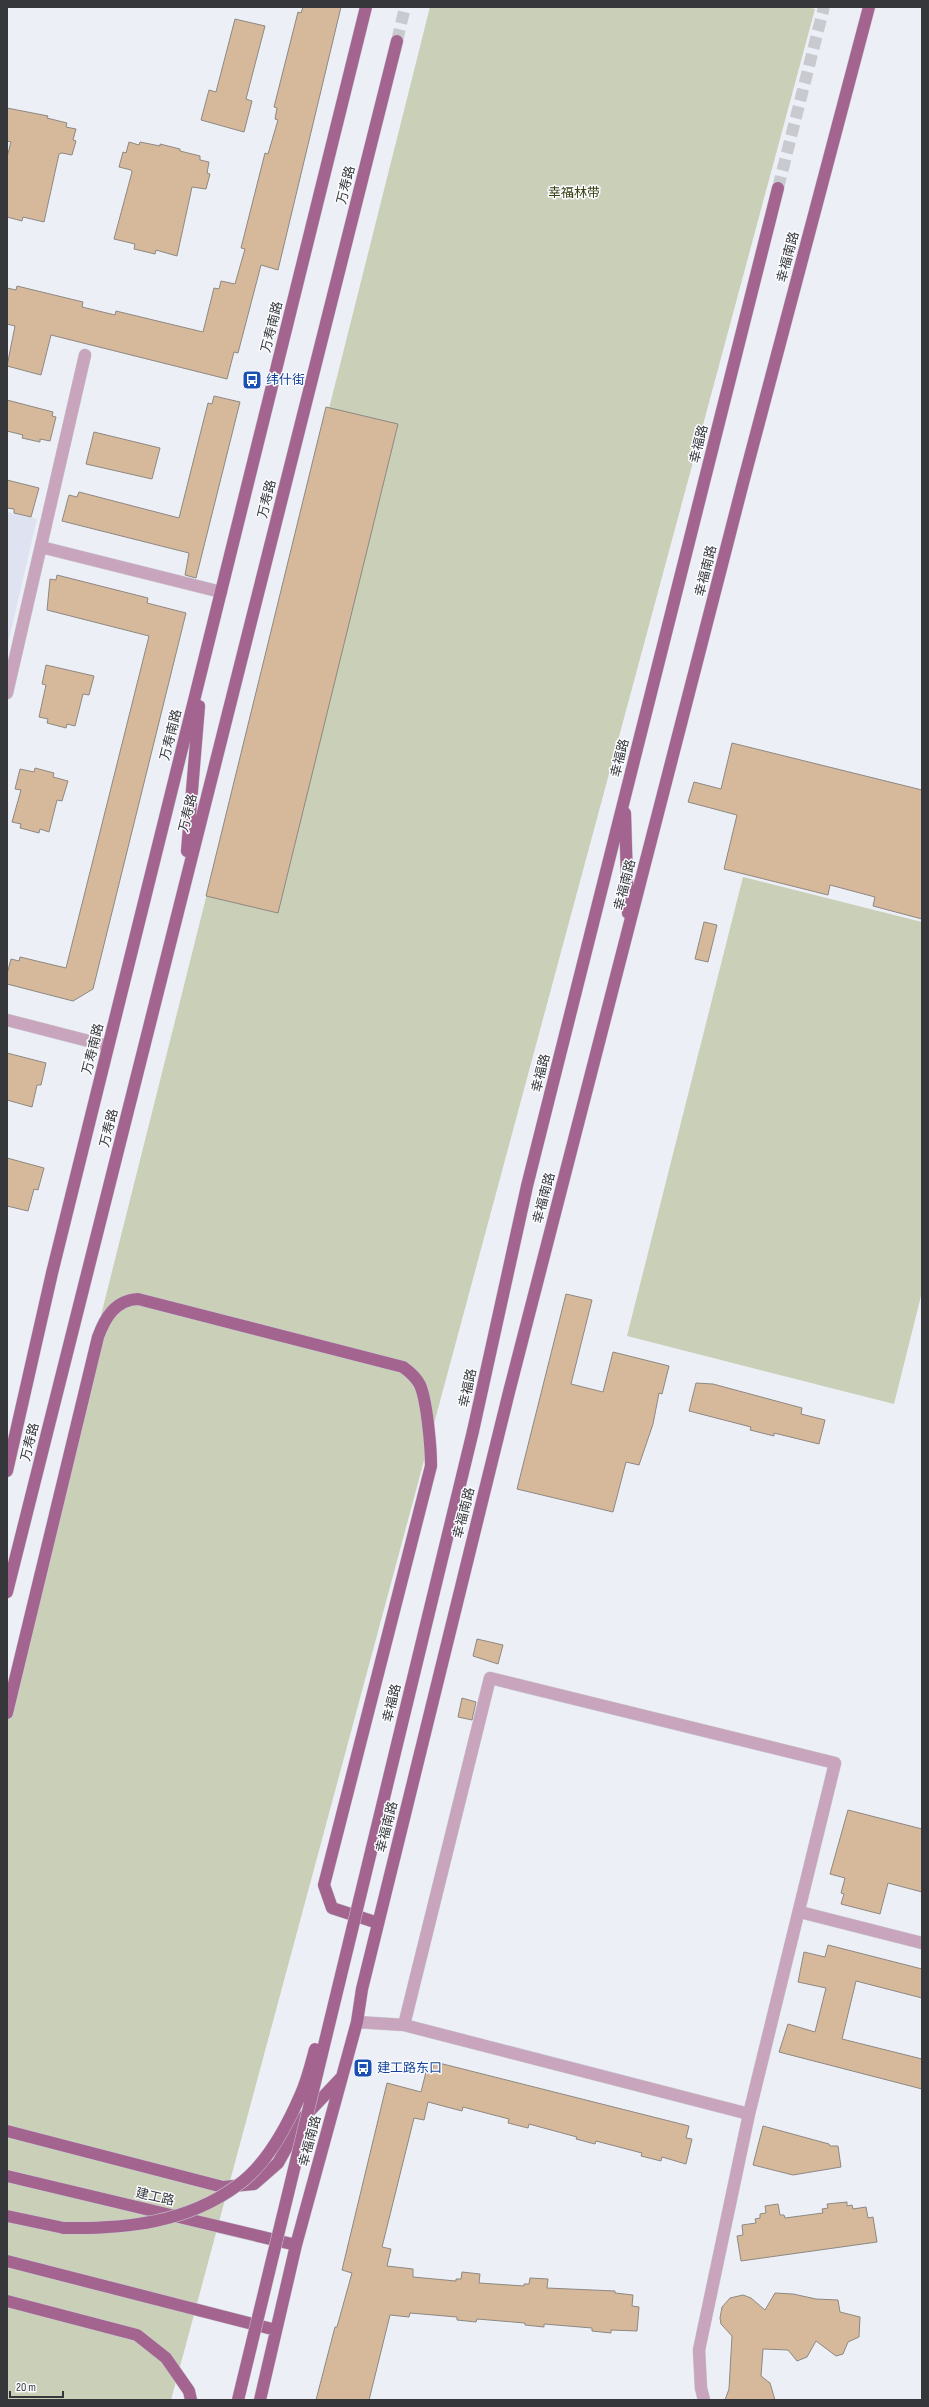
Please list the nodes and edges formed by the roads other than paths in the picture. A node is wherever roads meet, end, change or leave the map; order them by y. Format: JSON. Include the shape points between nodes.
{"nodes":[{"id":1,"x":366,"y":7,"type":"edge"},
{"id":2,"x":870,"y":7,"type":"edge"},
{"id":3,"x":397,"y":42,"type":"tunnel mouth"},
{"id":4,"x":778,"y":188,"type":"tunnel mouth"},
{"id":5,"x":84,"y":355,"type":"dead end"},
{"id":6,"x":41,"y":547,"type":"junction"},
{"id":7,"x":221,"y":592,"type":"junction"},
{"id":8,"x":202,"y":669,"type":"junction"},
{"id":9,"x":7,"y":694,"type":"edge"},
{"id":10,"x":625,"y":798,"type":"junction"},
{"id":11,"x":184,"y":886,"type":"junction"},
{"id":12,"x":629,"y":928,"type":"junction"},
{"id":13,"x":7,"y":1020,"type":"edge"},
{"id":14,"x":108,"y":1046,"type":"junction"},
{"id":15,"x":7,"y":1470,"type":"edge"},
{"id":16,"x":7,"y":1592,"type":"edge"},
{"id":17,"x":7,"y":1713,"type":"edge"},
{"id":18,"x":800,"y":1912,"type":"junction"},
{"id":19,"x":378,"y":1923,"type":"junction"},
{"id":20,"x":922,"y":1943,"type":"edge"},
{"id":21,"x":342,"y":1966,"type":"junction"},
{"id":22,"x":357,"y":2022,"type":"junction"},
{"id":23,"x":404,"y":2025,"type":"junction"},
{"id":24,"x":342,"y":2077,"type":"junction"},
{"id":25,"x":750,"y":2114,"type":"junction"},
{"id":26,"x":7,"y":2131,"type":"edge"},
{"id":27,"x":7,"y":2176,"type":"edge"},
{"id":28,"x":7,"y":2216,"type":"edge"},
{"id":29,"x":296,"y":2245,"type":"junction"},
{"id":30,"x":7,"y":2261,"type":"edge"},
{"id":31,"x":7,"y":2302,"type":"edge"},
{"id":32,"x":276,"y":2330,"type":"junction"},
{"id":33,"x":191,"y":2400,"type":"edge"},
{"id":34,"x":238,"y":2400,"type":"edge"},
{"id":35,"x":260,"y":2400,"type":"edge"},
{"id":36,"x":704,"y":2400,"type":"edge"}],
"edges":[{"from":1,"to":7,"type":"main road","name":"万寿南路"},
{"from":2,"to":12,"type":"main road","name":"幸福南路","via":[[745,475]]},
{"from":3,"to":11,"type":"main road","name":"万寿路"},
{"from":4,"to":10,"type":"main road","name":"幸福路"},
{"from":5,"to":6,"type":"street"},
{"from":6,"to":7,"type":"street"},
{"from":6,"to":9,"type":"street"},
{"from":7,"to":8,"type":"main road","name":"万寿南路"},
{"from":8,"to":11,"type":"main road"},
{"from":8,"to":14,"type":"main road","name":"万寿南路"},
{"from":10,"to":12,"type":"main road"},
{"from":10,"to":21,"type":"main road","name":"幸福路","bridge":true,"via":[[527,1186],[472,1430]]},
{"from":11,"to":16,"type":"main road","name":"万寿路"},
{"from":12,"to":19,"type":"main road","name":"幸福南路","via":[[509,1392]]},
{"from":13,"to":14,"type":"street"},
{"from":14,"to":15,"type":"main road","name":"万寿南路"},
{"from":17,"to":19,"type":"main road","via":[[98,1337],[105,1319],[116,1307],[127,1300],[138,1299],[403,1366],[414,1375],[420,1386],[431,1446],[431,1466],[324,1885],[332,1908]]},
{"from":18,"to":20,"type":"street"},
{"from":18,"to":23,"type":"street","via":[[835,1763],[490,1678]]},
{"from":18,"to":25,"type":"street"},
{"from":19,"to":22,"type":"main road","name":"幸福南路"},
{"from":21,"to":28,"type":"main road","bridge":true,"via":[[301,2095],[259,2165],[238,2185],[184,2213],[145,2225],[103,2229],[64,2228]]},
{"from":21,"to":34,"type":"main road","bridge":true},
{"from":22,"to":23,"type":"street"},
{"from":22,"to":24,"type":"main road","name":"幸福南路"},
{"from":23,"to":25,"type":"street"},
{"from":24,"to":26,"type":"main road","via":[[303,2118],[278,2163],[254,2184],[222,2187]]},
{"from":24,"to":29,"type":"main road","name":"幸福南路"},
{"from":25,"to":36,"type":"street","via":[[698,2350]]},
{"from":27,"to":29,"type":"main road","name":"建工路"},
{"from":29,"to":32,"type":"main road","name":"幸福南路"},
{"from":30,"to":32,"type":"main road"},
{"from":31,"to":33,"type":"main road","via":[[138,2335],[166,2358],[189,2390]]},
{"from":32,"to":35,"type":"main road","name":"幸福南路"}]}
